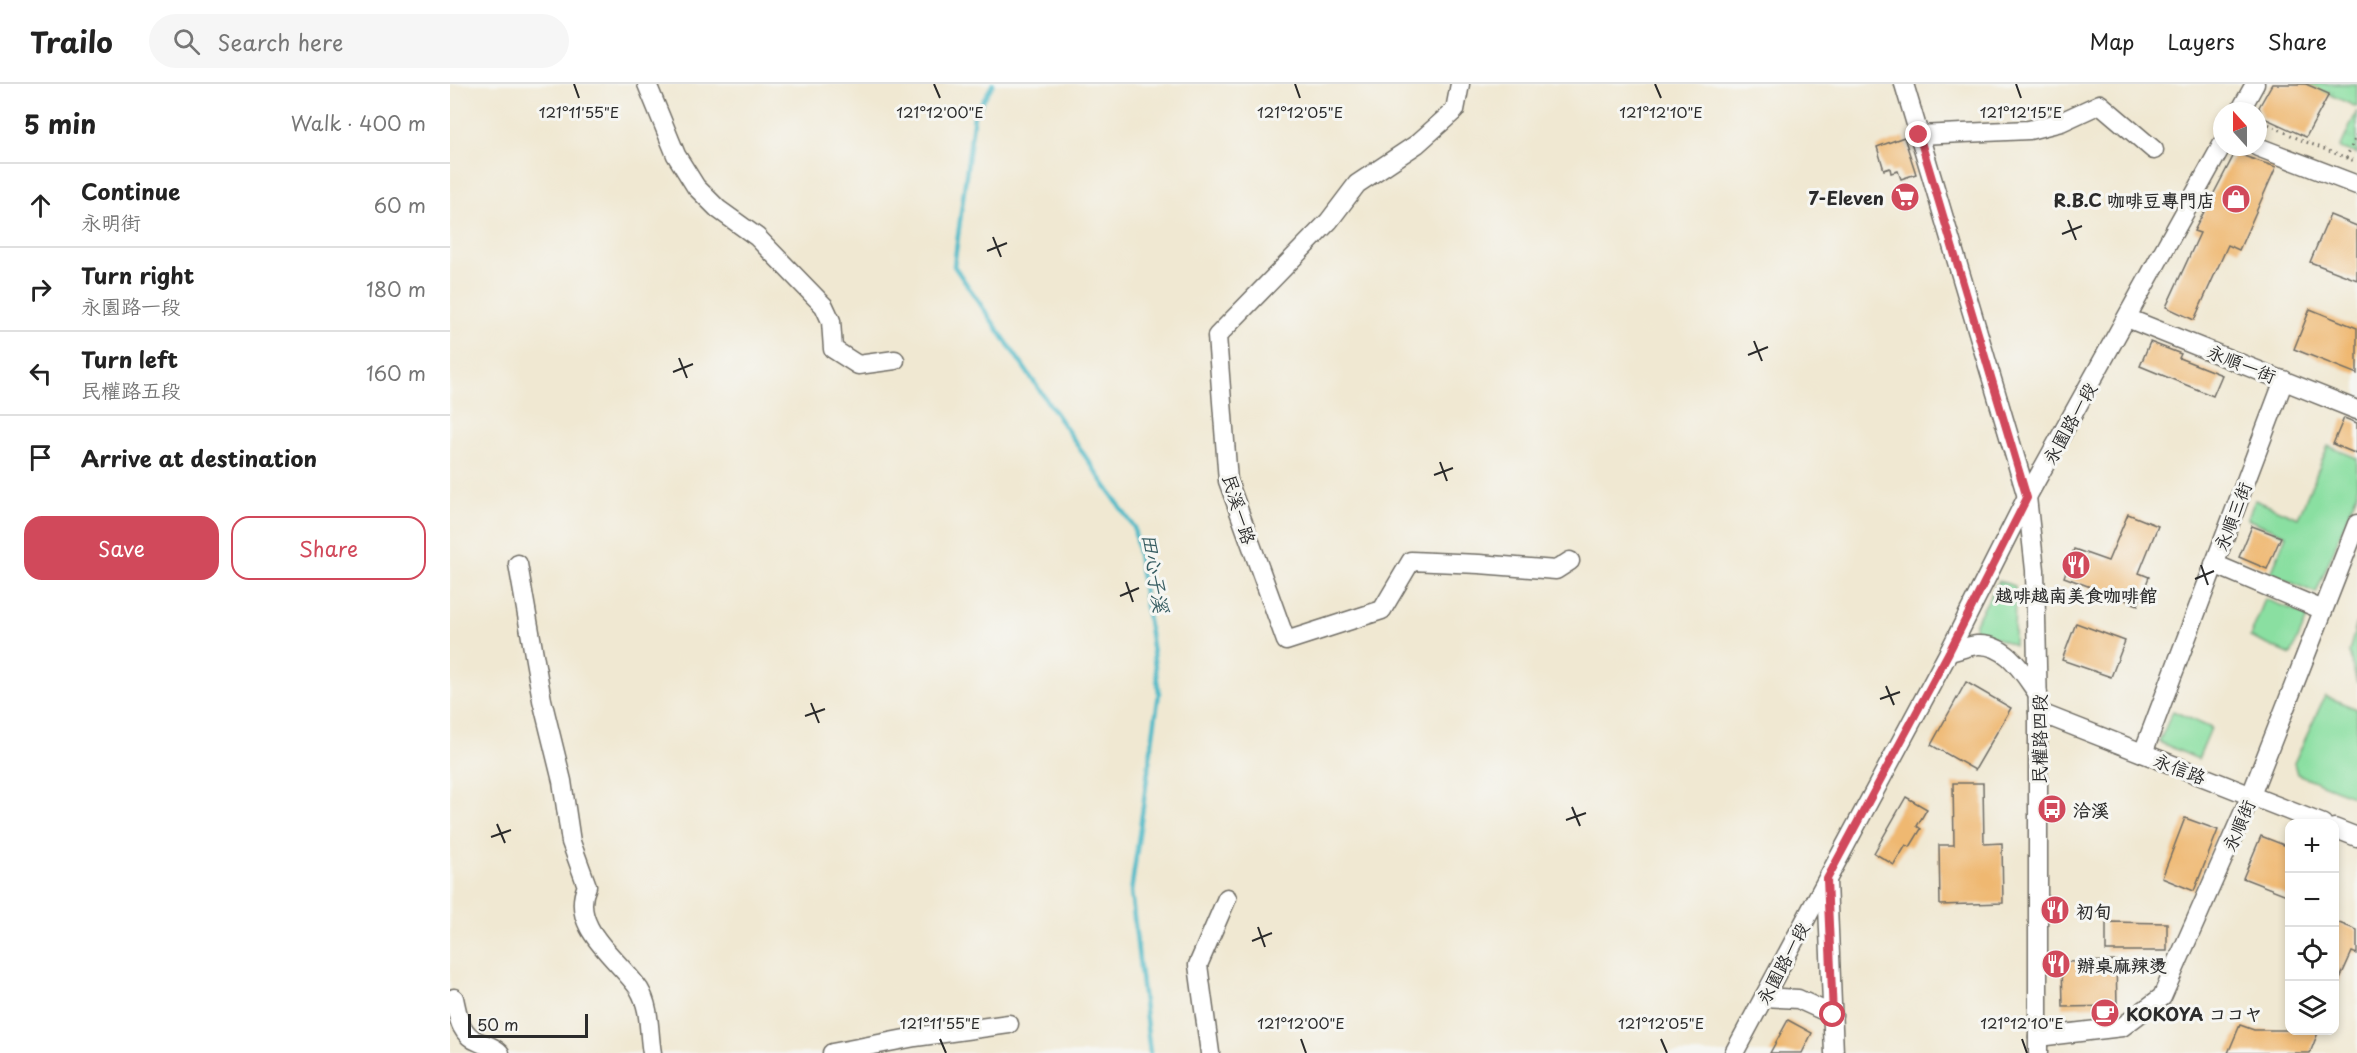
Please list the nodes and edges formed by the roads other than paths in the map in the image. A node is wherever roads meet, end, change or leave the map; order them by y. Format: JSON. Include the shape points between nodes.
{"nodes":[{"id":1,"x":647,"y":84,"type":"edge"},
{"id":2,"x":1460,"y":84,"type":"edge"},
{"id":3,"x":1904,"y":84,"type":"edge"},
{"id":4,"x":2255,"y":84,"type":"edge"},
{"id":5,"x":2245,"y":102,"type":"edge"},
{"id":6,"x":1919,"y":135,"type":"junction"},
{"id":7,"x":2154,"y":150,"type":"dead end"},
{"id":8,"x":2267,"y":150,"type":"edge"},
{"id":9,"x":2216,"y":156,"type":"edge"},
{"id":10,"x":2357,"y":185,"type":"edge"},
{"id":11,"x":2127,"y":318,"type":"junction"},
{"id":12,"x":895,"y":360,"type":"dead end"},
{"id":13,"x":2284,"y":380,"type":"junction"},
{"id":14,"x":2357,"y":410,"type":"edge"},
{"id":15,"x":2027,"y":498,"type":"junction"},
{"id":16,"x":2357,"y":524,"type":"edge"},
{"id":17,"x":1570,"y":561,"type":"dead end"},
{"id":18,"x":518,"y":564,"type":"dead end"},
{"id":19,"x":2214,"y":564,"type":"junction"},
{"id":20,"x":2324,"y":610,"type":"junction"},
{"id":21,"x":1949,"y":652,"type":"junction"},
{"id":22,"x":2038,"y":693,"type":"junction"},
{"id":23,"x":2038,"y":712,"type":"junction"},
{"id":24,"x":2143,"y":753,"type":"junction"},
{"id":25,"x":2251,"y":795,"type":"junction"},
{"id":26,"x":2311,"y":819,"type":"edge"},
{"id":27,"x":2339,"y":830,"type":"edge"},
{"id":28,"x":2357,"y":837,"type":"edge"},
{"id":29,"x":1827,"y":879,"type":"junction"},
{"id":30,"x":1227,"y":898,"type":"dead end"},
{"id":31,"x":1764,"y":997,"type":"junction"},
{"id":32,"x":453,"y":998,"type":"dead end"},
{"id":33,"x":1833,"y":1015,"type":"junction"},
{"id":34,"x":1009,"y":1024,"type":"dead end"},
{"id":35,"x":2038,"y":1045,"type":"edge"},
{"id":36,"x":500,"y":1053,"type":"edge"},
{"id":37,"x":652,"y":1053,"type":"edge"},
{"id":38,"x":832,"y":1053,"type":"edge"},
{"id":39,"x":1210,"y":1053,"type":"edge"},
{"id":40,"x":1734,"y":1053,"type":"edge"},
{"id":41,"x":1834,"y":1053,"type":"edge"}],
"edges":[{"from":1,"to":12,"type":"street","via":[[676,155],[696,187],[718,209],[757,237],[824,306],[831,321],[833,349],[858,365]]},
{"from":2,"to":17,"type":"street","name":"民溪一路","via":[[1455,110],[1417,144],[1357,184],[1329,221],[1217,336],[1228,482],[1286,641],[1382,610],[1411,561],[1556,570]]},
{"from":3,"to":6,"type":"street","name":"民權路四段"},
{"from":4,"to":5,"type":"street"},
{"from":6,"to":7,"type":"street","via":[[2029,130],[2061,122],[2100,104]]},
{"from":6,"to":15,"type":"street","name":"民權路四段"},
{"from":8,"to":10,"type":"street"},
{"from":9,"to":11,"type":"street","name":"永園路一段"},
{"from":11,"to":13,"type":"street","name":"永順一街"},
{"from":11,"to":15,"type":"street","name":"永園路一段"},
{"from":13,"to":14,"type":"street","name":"永順一街"},
{"from":13,"to":19,"type":"street","name":"永順三街"},
{"from":15,"to":21,"type":"street","name":"永園路一段"},
{"from":15,"to":22,"type":"street","name":"民權路四段","via":[[2035,570]]},
{"from":16,"to":20,"type":"street","name":"永順街"},
{"from":18,"to":37,"type":"street","via":[[571,842],[587,886],[583,906],[596,940],[639,989],[648,1009]]},
{"from":19,"to":20,"type":"street"},
{"from":19,"to":24,"type":"street","name":"永順三街"},
{"from":20,"to":25,"type":"street","name":"永順街"},
{"from":21,"to":22,"type":"street","via":[[1979,645],[1999,649],[2016,662]]},
{"from":21,"to":29,"type":"street","name":"永園路一段"},
{"from":22,"to":23,"type":"street","name":"民權路四段"},
{"from":23,"to":24,"type":"street","name":"永信路"},
{"from":23,"to":35,"type":"street","name":"民權路四段"},
{"from":24,"to":25,"type":"street","name":"永信路"},
{"from":25,"to":26,"type":"street","name":"永信路"},
{"from":25,"to":35,"type":"street","name":"永順街","via":[[2162,998],[2122,1027]]},
{"from":27,"to":28,"type":"street"},
{"from":29,"to":31,"type":"street","name":"永園路一段"},
{"from":29,"to":33,"type":"street"},
{"from":30,"to":39,"type":"street","via":[[1198,965]]},
{"from":31,"to":33,"type":"street","via":[[1798,999]]},
{"from":31,"to":40,"type":"street","name":"永園路一段"},
{"from":32,"to":36,"type":"street","via":[[461,1027]]},
{"from":33,"to":41,"type":"street"},
{"from":34,"to":38,"type":"street"}]}
